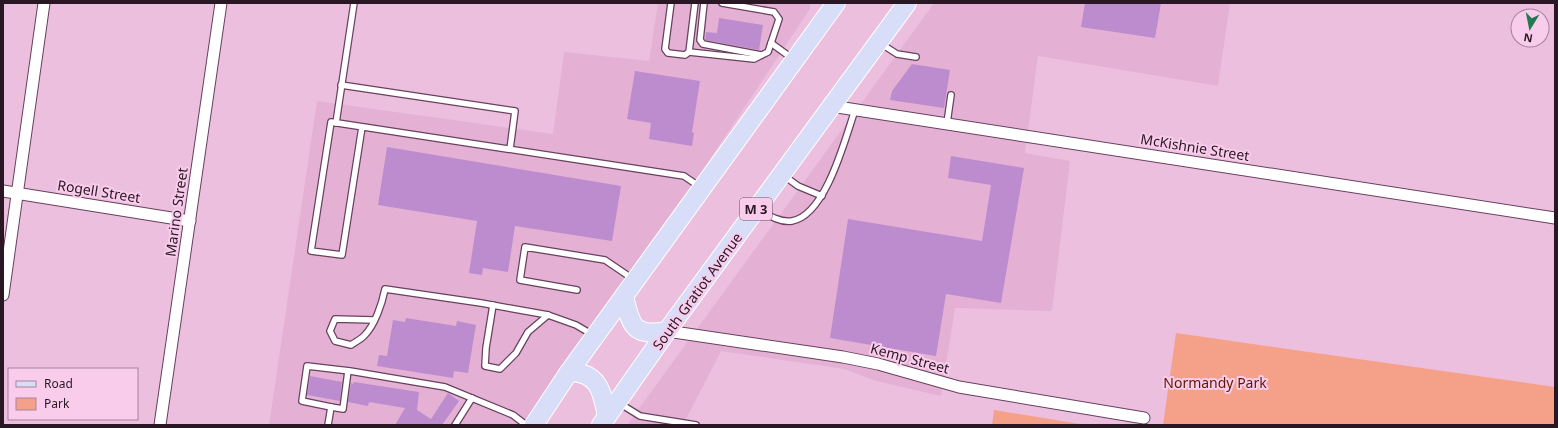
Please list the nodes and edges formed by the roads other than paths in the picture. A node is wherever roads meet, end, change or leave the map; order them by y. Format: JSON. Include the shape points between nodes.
{"nodes":[{"id":1,"x":44,"y":3,"type":"edge"},
{"id":2,"x":222,"y":3,"type":"edge"},
{"id":3,"x":354,"y":3,"type":"edge"},
{"id":4,"x":671,"y":3,"type":"edge"},
{"id":5,"x":695,"y":3,"type":"edge"},
{"id":6,"x":704,"y":3,"type":"edge"},
{"id":7,"x":722,"y":3,"type":"edge"},
{"id":8,"x":836,"y":3,"type":"edge"},
{"id":9,"x":907,"y":3,"type":"edge"},
{"id":10,"x":878,"y":42,"type":"junction"},
{"id":11,"x":771,"y":43,"type":"junction"},
{"id":12,"x":689,"y":52,"type":"junction"},
{"id":13,"x":762,"y":55,"type":"junction"},
{"id":14,"x":916,"y":57,"type":"dead end"},
{"id":15,"x":795,"y":60,"type":"junction"},
{"id":16,"x":341,"y":85,"type":"junction"},
{"id":17,"x":951,"y":95,"type":"dead end"},
{"id":18,"x":831,"y":106,"type":"junction"},
{"id":19,"x":855,"y":110,"type":"junction"},
{"id":20,"x":336,"y":123,"type":"junction"},
{"id":21,"x":947,"y":124,"type":"junction"},
{"id":22,"x":362,"y":127,"type":"junction"},
{"id":23,"x":510,"y":149,"type":"junction"},
{"id":24,"x":782,"y":174,"type":"junction"},
{"id":25,"x":702,"y":188,"type":"junction"},
{"id":26,"x":3,"y":191,"type":"edge"},
{"id":27,"x":18,"y":193,"type":"junction"},
{"id":28,"x":822,"y":196,"type":"junction"},
{"id":29,"x":756,"y":209,"type":"junction"},
{"id":30,"x":1555,"y":218,"type":"edge"},
{"id":31,"x":190,"y":221,"type":"junction"},
{"id":32,"x":635,"y":280,"type":"junction"},
{"id":33,"x":577,"y":290,"type":"dead end"},
{"id":34,"x":3,"y":295,"type":"edge"},
{"id":35,"x":624,"y":296,"type":"junction"},
{"id":36,"x":493,"y":305,"type":"junction"},
{"id":37,"x":548,"y":315,"type":"junction"},
{"id":38,"x":374,"y":320,"type":"junction"},
{"id":39,"x":667,"y":331,"type":"junction"},
{"id":40,"x":595,"y":336,"type":"junction"},
{"id":41,"x":348,"y":371,"type":"junction"},
{"id":42,"x":569,"y":372,"type":"junction"},
{"id":43,"x":472,"y":398,"type":"junction"},
{"id":44,"x":331,"y":407,"type":"junction"},
{"id":45,"x":608,"y":414,"type":"edge"},
{"id":46,"x":1144,"y":418,"type":"dead end"},
{"id":47,"x":160,"y":425,"type":"edge"},
{"id":48,"x":328,"y":425,"type":"edge"},
{"id":49,"x":455,"y":425,"type":"edge"},
{"id":50,"x":526,"y":425,"type":"edge"},
{"id":51,"x":534,"y":425,"type":"edge"},
{"id":52,"x":696,"y":425,"type":"edge"}],
"edges":[{"from":1,"to":27,"type":"street"},
{"from":2,"to":31,"type":"street","name":"Marino Street"},
{"from":3,"to":16,"type":"lane"},
{"from":4,"to":12,"type":"lane","via":[[665,49],[668,53],[685,55]]},
{"from":5,"to":12,"type":"lane"},
{"from":6,"to":13,"type":"lane","via":[[700,40],[703,44]]},
{"from":7,"to":11,"type":"lane","via":[[774,12],[779,19]]},
{"from":8,"to":15,"type":"main road"},
{"from":9,"to":10,"type":"main road","name":"South Gratiot Avenue","number":"M 3"},
{"from":10,"to":14,"type":"lane","via":[[897,54]]},
{"from":10,"to":18,"type":"main road","name":"South Gratiot Avenue","number":"M 3"},
{"from":11,"to":13,"type":"lane","via":[[768,52]]},
{"from":11,"to":15,"type":"lane"},
{"from":12,"to":13,"type":"lane","via":[[754,58]]},
{"from":15,"to":25,"type":"main road"},
{"from":16,"to":20,"type":"lane"},
{"from":16,"to":23,"type":"lane","via":[[515,111]]},
{"from":17,"to":21,"type":"lane"},
{"from":18,"to":19,"type":"street","name":"McKishnie Street"},
{"from":18,"to":24,"type":"main road","name":"South Gratiot Avenue","number":"M 3"},
{"from":19,"to":21,"type":"street","name":"McKishnie Street"},
{"from":19,"to":28,"type":"lane","via":[[833,175]]},
{"from":20,"to":22,"type":"lane"},
{"from":20,"to":22,"type":"lane","via":[[331,122],[311,251],[342,256]]},
{"from":21,"to":30,"type":"street","name":"McKishnie Street"},
{"from":22,"to":23,"type":"lane"},
{"from":23,"to":25,"type":"lane","via":[[684,176]]},
{"from":24,"to":28,"type":"lane","via":[[798,186]]},
{"from":24,"to":29,"type":"main road","name":"South Gratiot Avenue","number":"M 3"},
{"from":25,"to":32,"type":"main road"},
{"from":26,"to":27,"type":"street","name":"Rogell Street"},
{"from":27,"to":31,"type":"street","name":"Rogell Street"},
{"from":27,"to":34,"type":"street"},
{"from":28,"to":29,"type":"lane","via":[[806,216],[792,221],[774,219]]},
{"from":29,"to":39,"type":"main road","name":"South Gratiot Avenue","number":"M 3"},
{"from":31,"to":47,"type":"street","name":"Marino Street"},
{"from":32,"to":33,"type":"lane","via":[[605,260],[525,247],[520,280]]},
{"from":32,"to":35,"type":"main road"},
{"from":35,"to":39,"type":"main road","via":[[629,318],[635,327],[652,334]]},
{"from":35,"to":40,"type":"main road"},
{"from":36,"to":37,"type":"lane"},
{"from":36,"to":37,"type":"lane","via":[[485,366],[500,369],[516,353],[528,332]]},
{"from":36,"to":38,"type":"lane","via":[[385,289],[382,305]]},
{"from":37,"to":40,"type":"lane","via":[[576,325]]},
{"from":38,"to":38,"type":"lane","via":[[364,336],[351,345],[335,341],[330,331],[335,318]]},
{"from":39,"to":45,"type":"main road","name":"South Gratiot Avenue","number":"M 3"},
{"from":39,"to":46,"type":"street","name":"Kemp Street","via":[[843,357],[959,387]]},
{"from":40,"to":42,"type":"main road"},
{"from":41,"to":43,"type":"lane","via":[[445,387]]},
{"from":41,"to":44,"type":"lane","via":[[343,409]]},
{"from":41,"to":44,"type":"lane","via":[[307,366],[302,401]]},
{"from":42,"to":45,"type":"main road","via":[[580,372],[593,379]]},
{"from":42,"to":51,"type":"main road"},
{"from":43,"to":49,"type":"lane"},
{"from":43,"to":50,"type":"lane","via":[[513,415]]},
{"from":44,"to":48,"type":"lane"},
{"from":45,"to":52,"type":"lane"}]}
